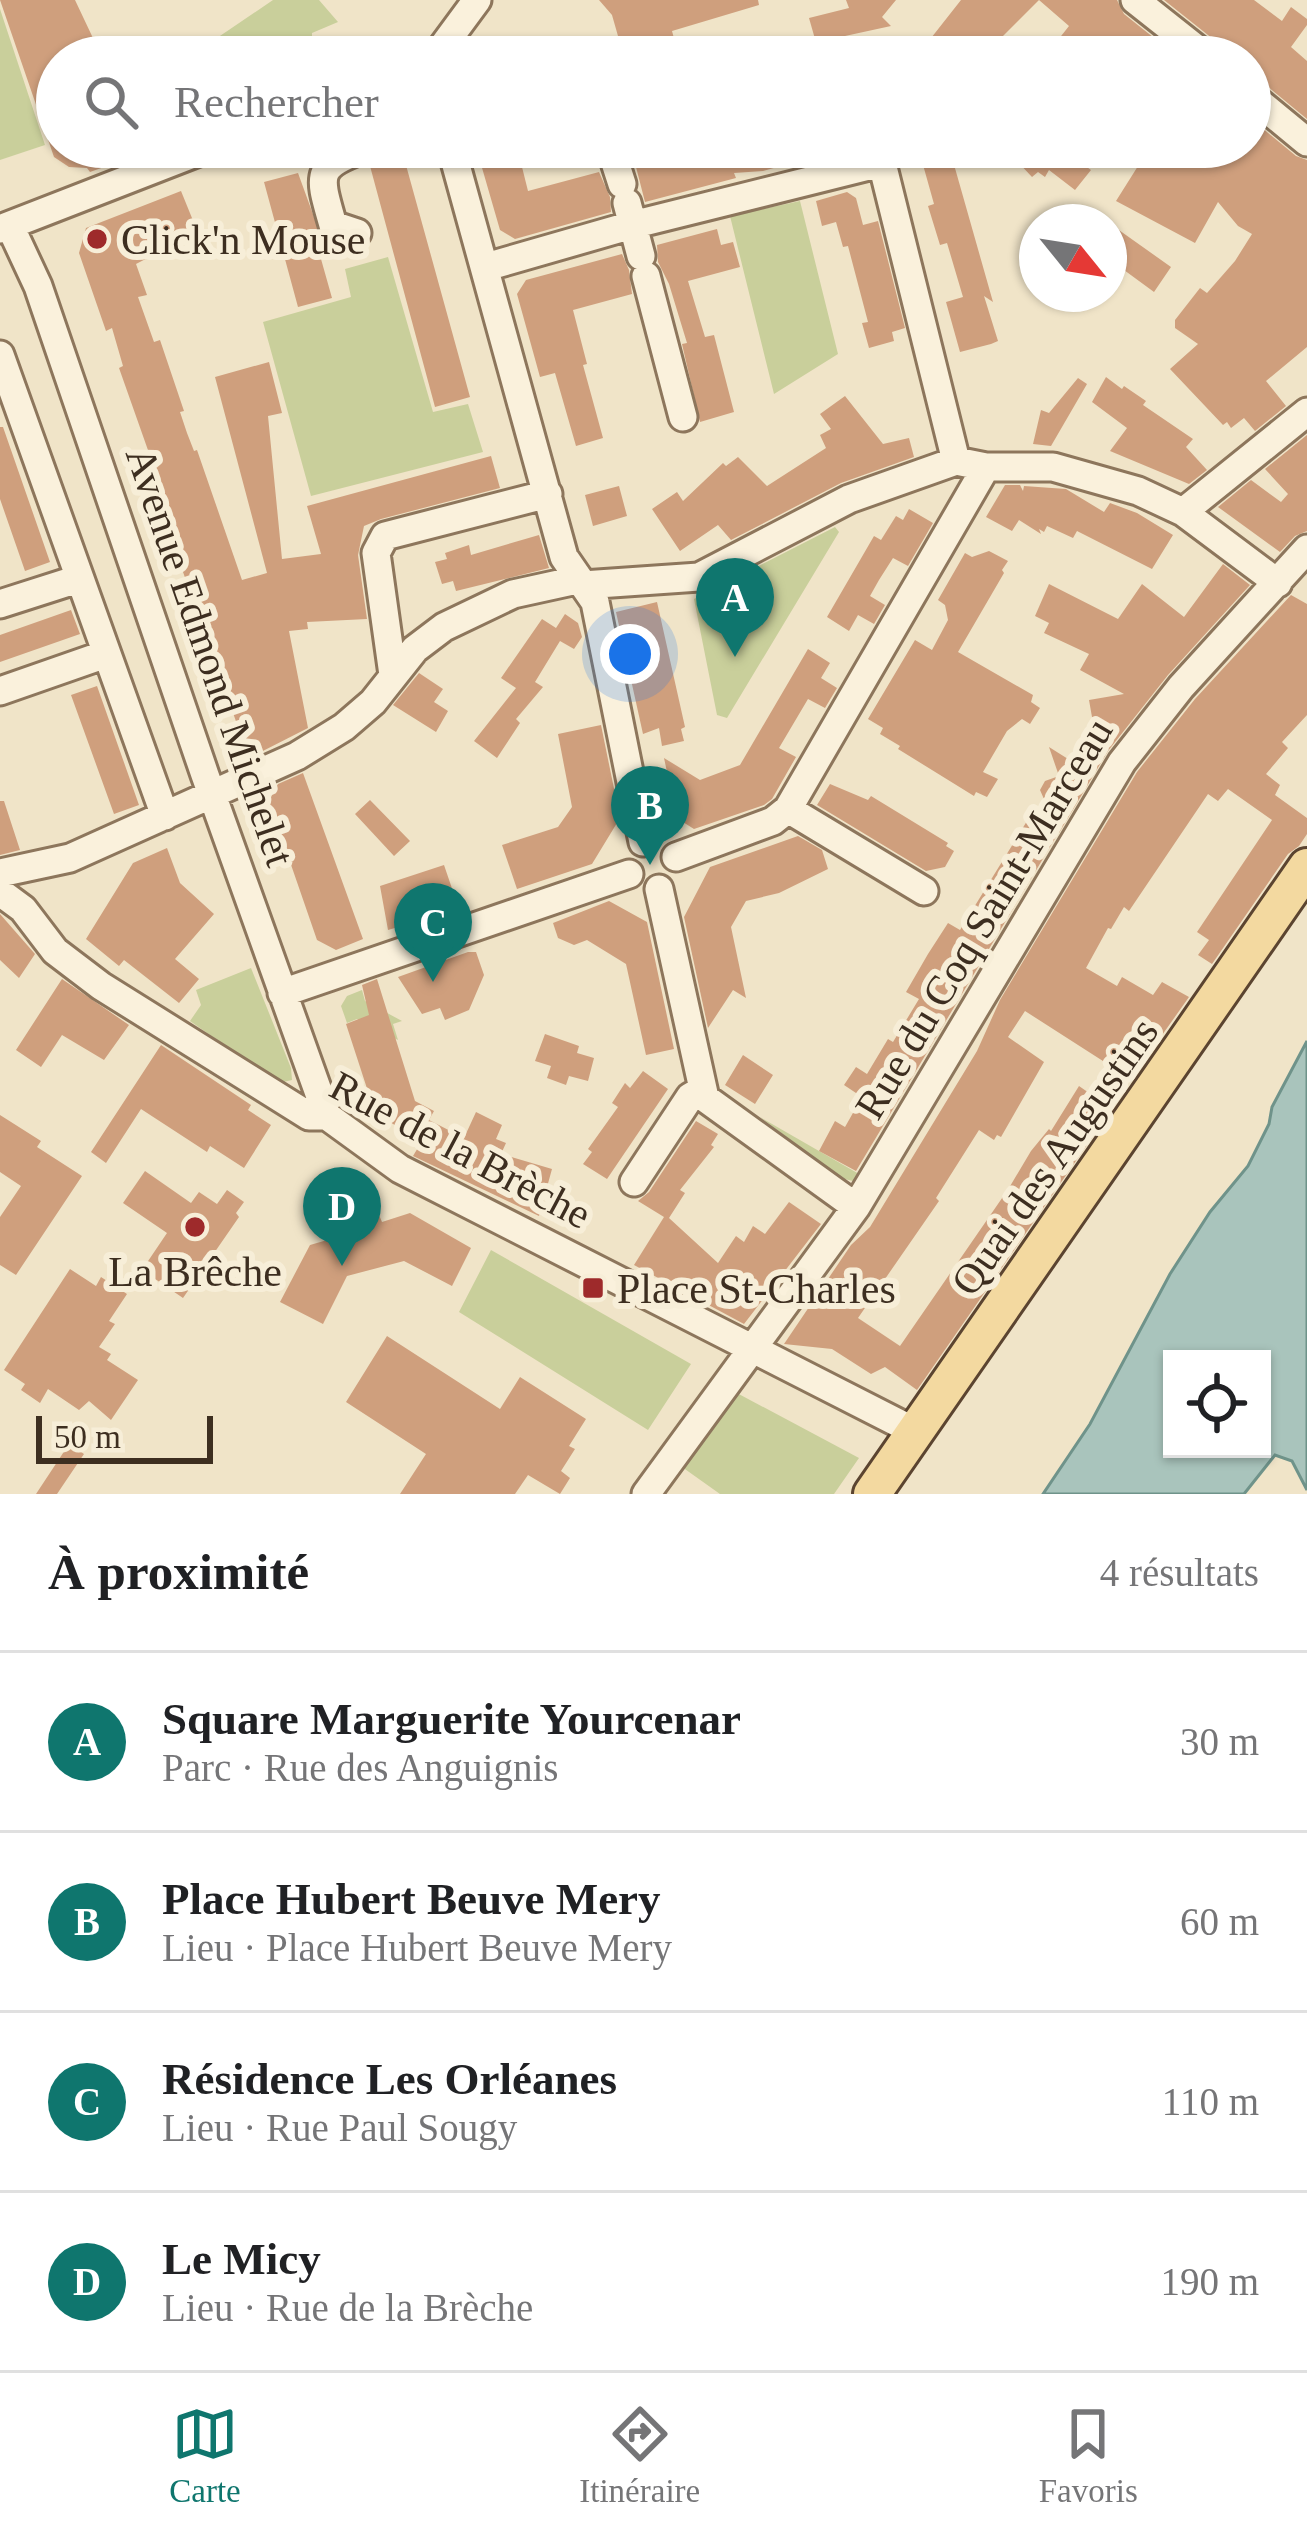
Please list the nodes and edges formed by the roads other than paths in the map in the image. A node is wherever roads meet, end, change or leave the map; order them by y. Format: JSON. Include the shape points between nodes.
{"nodes":[{"id":1,"x":477,"y":0,"type":"edge"},
{"id":2,"x":1135,"y":0,"type":"edge"},
{"id":3,"x":451,"y":36,"type":"edge"},
{"id":4,"x":1180,"y":36,"type":"edge"},
{"id":5,"x":1271,"y":112,"type":"edge"},
{"id":6,"x":1307,"y":142,"type":"edge"},
{"id":7,"x":158,"y":168,"type":"edge"},
{"id":8,"x":324,"y":168,"type":"edge"},
{"id":9,"x":457,"y":168,"type":"edge"},
{"id":10,"x":616,"y":168,"type":"edge"},
{"id":11,"x":812,"y":168,"type":"edge"},
{"id":12,"x":882,"y":168,"type":"edge"},
{"id":13,"x":627,"y":204,"type":"junction"},
{"id":14,"x":5,"y":228,"type":"edge"},
{"id":15,"x":357,"y":233,"type":"dead end"},
{"id":16,"x":486,"y":267,"type":"junction"},
{"id":17,"x":0,"y":355,"type":"edge"},
{"id":18,"x":1307,"y":412,"type":"edge"},
{"id":19,"x":683,"y":417,"type":"dead end"},
{"id":20,"x":956,"y":461,"type":"junction"},
{"id":21,"x":986,"y":467,"type":"junction"},
{"id":22,"x":548,"y":494,"type":"junction"},
{"id":23,"x":1183,"y":512,"type":"junction"},
{"id":24,"x":1307,"y":549,"type":"edge"},
{"id":25,"x":78,"y":579,"type":"junction"},
{"id":26,"x":580,"y":582,"type":"junction"},
{"id":27,"x":1278,"y":583,"type":"junction"},
{"id":28,"x":0,"y":604,"type":"edge"},
{"id":29,"x":106,"y":654,"type":"junction"},
{"id":30,"x":393,"y":675,"type":"junction"},
{"id":31,"x":0,"y":691,"type":"edge"},
{"id":32,"x":213,"y":794,"type":"junction"},
{"id":33,"x":788,"y":809,"type":"junction"},
{"id":34,"x":165,"y":816,"type":"junction"},
{"id":35,"x":644,"y":842,"type":"junction"},
{"id":36,"x":676,"y":857,"type":"junction"},
{"id":37,"x":70,"y":859,"type":"junction"},
{"id":38,"x":1307,"y":867,"type":"edge"},
{"id":39,"x":0,"y":873,"type":"edge"},
{"id":40,"x":629,"y":874,"type":"junction"},
{"id":41,"x":659,"y":889,"type":"junction"},
{"id":42,"x":924,"y":891,"type":"dead end"},
{"id":43,"x":11,"y":900,"type":"edge"},
{"id":44,"x":281,"y":993,"type":"junction"},
{"id":45,"x":702,"y":1090,"type":"junction"},
{"id":46,"x":327,"y":1116,"type":"junction"},
{"id":47,"x":634,"y":1182,"type":"dead end"},
{"id":48,"x":856,"y":1208,"type":"junction"},
{"id":49,"x":751,"y":1347,"type":"junction"},
{"id":50,"x":916,"y":1432,"type":"junction"},
{"id":51,"x":646,"y":1494,"type":"edge"},
{"id":52,"x":872,"y":1494,"type":"edge"}],
"edges":[{"from":1,"to":3,"type":"street"},
{"from":2,"to":4,"type":"street"},
{"from":5,"to":6,"type":"street"},
{"from":7,"to":14,"type":"street"},
{"from":8,"to":15,"type":"street","via":[[333,225]]},
{"from":9,"to":16,"type":"street"},
{"from":10,"to":13,"type":"street"},
{"from":11,"to":13,"type":"street"},
{"from":12,"to":20,"type":"street"},
{"from":13,"to":16,"type":"street"},
{"from":13,"to":19,"type":"street"},
{"from":14,"to":32,"type":"street","name":"Avenue Edmond Michelet","via":[[38,286]]},
{"from":16,"to":22,"type":"street"},
{"from":17,"to":25,"type":"street"},
{"from":18,"to":23,"type":"street"},
{"from":20,"to":21,"type":"street"},
{"from":20,"to":26,"type":"street","via":[[849,499],[699,577]]},
{"from":21,"to":23,"type":"street","via":[[1053,467],[1106,479]]},
{"from":21,"to":33,"type":"street"},
{"from":22,"to":26,"type":"street","via":[[564,557]]},
{"from":22,"to":30,"type":"street","via":[[380,542]]},
{"from":23,"to":27,"type":"street"},
{"from":24,"to":27,"type":"street","name":"Rue du Coq Saint-Marceau"},
{"from":25,"to":28,"type":"street"},
{"from":25,"to":29,"type":"street"},
{"from":26,"to":30,"type":"street","via":[[513,594],[444,627]]},
{"from":26,"to":35,"type":"street","via":[[595,602]]},
{"from":27,"to":48,"type":"street","name":"Rue du Coq Saint-Marceau","via":[[1122,762]]},
{"from":29,"to":31,"type":"street"},
{"from":29,"to":34,"type":"street"},
{"from":30,"to":32,"type":"street","via":[[344,727]]},
{"from":32,"to":34,"type":"street"},
{"from":32,"to":44,"type":"street","name":"Avenue Edmond Michelet"},
{"from":33,"to":36,"type":"street"},
{"from":33,"to":42,"type":"street"},
{"from":34,"to":37,"type":"street"},
{"from":35,"to":36,"type":"street","via":[[666,844]]},
{"from":35,"to":40,"type":"street","via":[[632,851]]},
{"from":36,"to":41,"type":"street","via":[[672,880]]},
{"from":37,"to":39,"type":"street"},
{"from":37,"to":43,"type":"street"},
{"from":38,"to":50,"type":"main road","name":"Quai des Augustins"},
{"from":40,"to":41,"type":"street"},
{"from":40,"to":44,"type":"street"},
{"from":41,"to":45,"type":"street"},
{"from":43,"to":46,"type":"street","name":"Rue de la Brèche","via":[[55,951],[101,986],[310,1116]]},
{"from":44,"to":46,"type":"street","name":"Avenue Edmond Michelet"},
{"from":45,"to":47,"type":"street"},
{"from":45,"to":48,"type":"street","via":[[709,1103]]},
{"from":46,"to":49,"type":"street","name":"Rue de la Brèche","via":[[400,1168]]},
{"from":48,"to":49,"type":"street","name":"Rue du Coq Saint-Marceau"},
{"from":49,"to":50,"type":"street","name":"Rue de la Brèche"},
{"from":49,"to":51,"type":"street","name":"Rue du Coq Saint-Marceau"},
{"from":50,"to":52,"type":"main road","name":"Quai des Augustins"}]}
